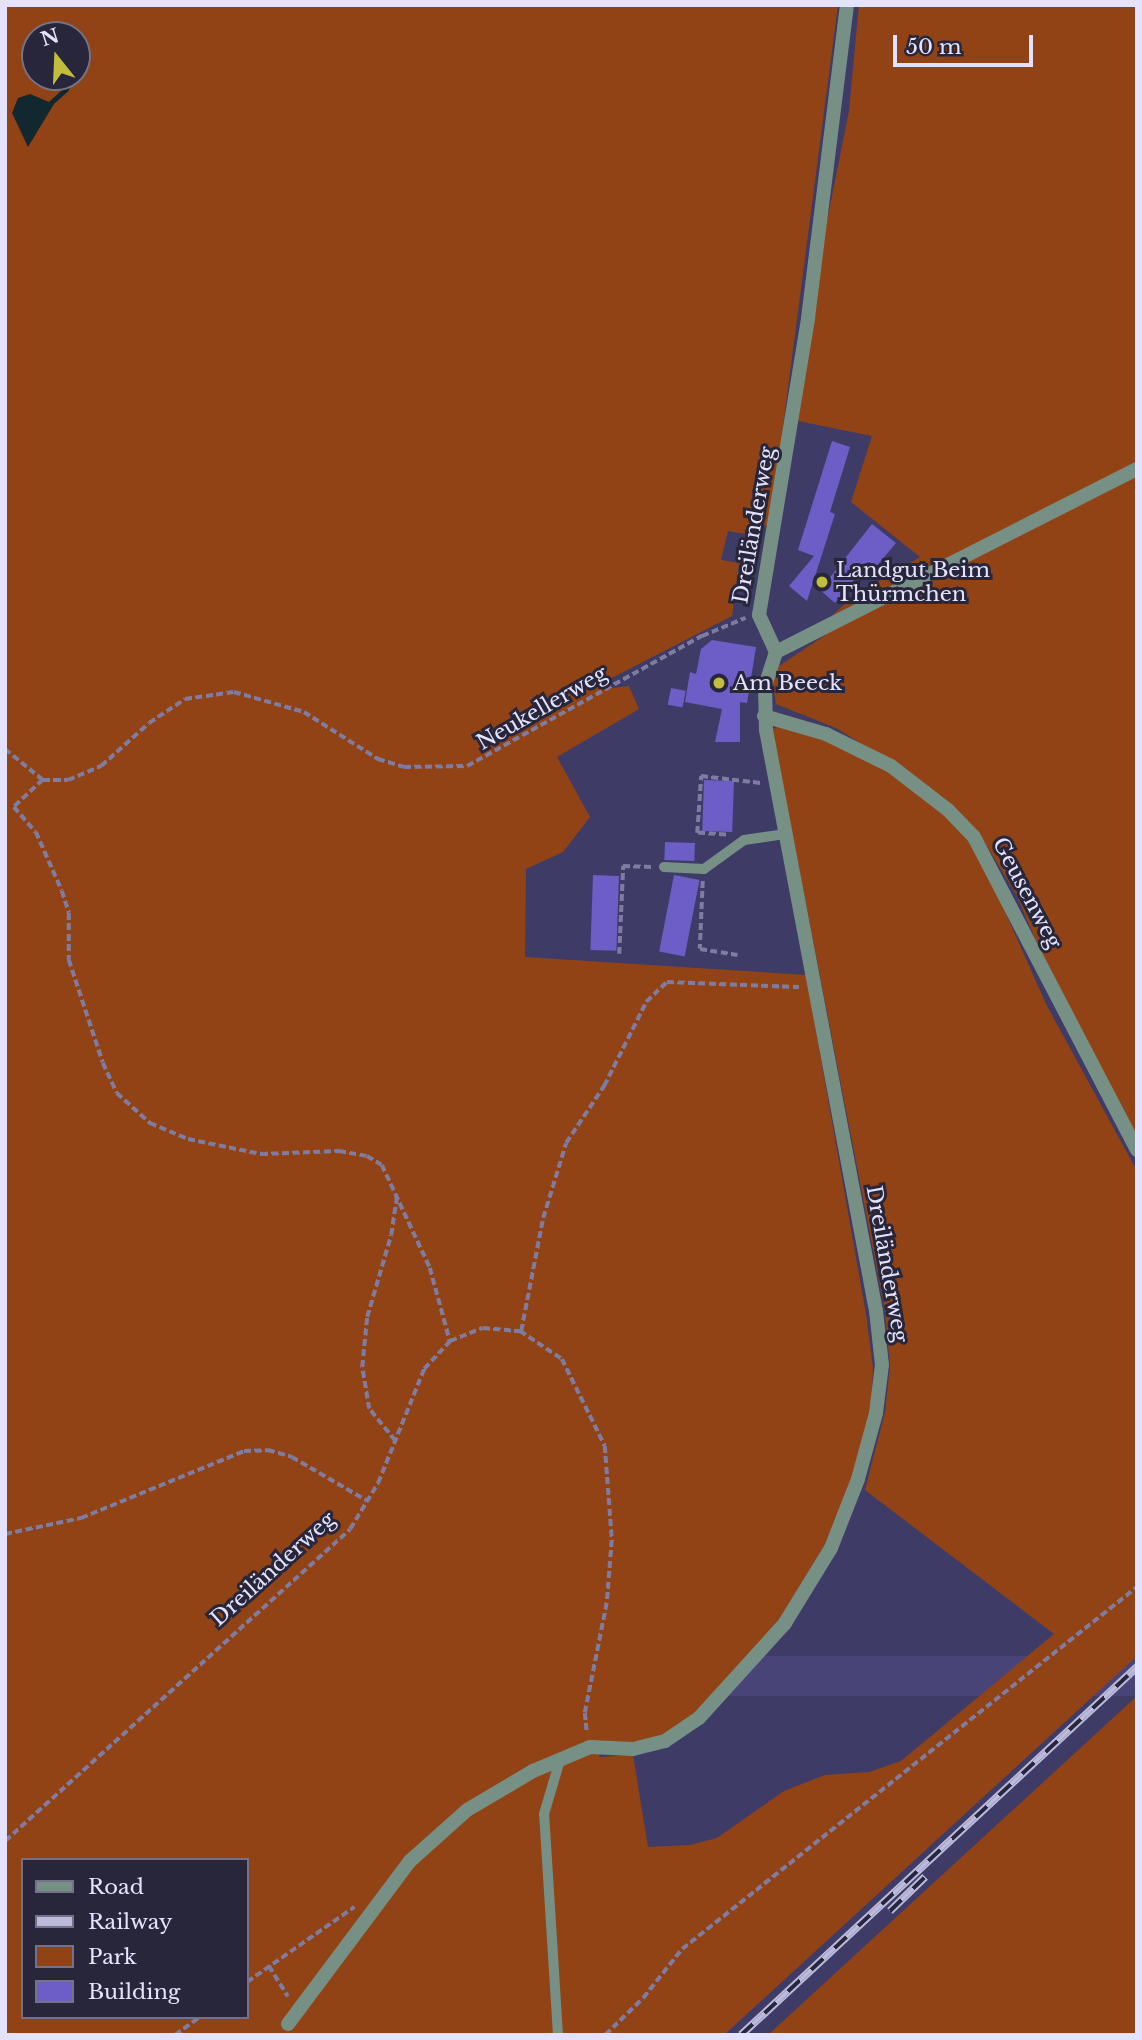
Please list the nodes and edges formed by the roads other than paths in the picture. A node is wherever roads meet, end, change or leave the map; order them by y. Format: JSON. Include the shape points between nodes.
{"nodes":[{"id":1,"x":847,"y":5,"type":"edge"},
{"id":2,"x":1137,"y":469,"type":"edge"},
{"id":3,"x":776,"y":652,"type":"junction"},
{"id":4,"x":764,"y":716,"type":"junction"},
{"id":5,"x":785,"y":834,"type":"junction"},
{"id":6,"x":664,"y":867,"type":"road end"},
{"id":7,"x":1137,"y":1150,"type":"edge"},
{"id":8,"x":560,"y":1760,"type":"junction"},
{"id":9,"x":284,"y":2029,"type":"edge"},
{"id":10,"x":558,"y":2035,"type":"edge"}],
"edges":[{"from":1,"to":3,"type":"street","name":"Dreiländerweg","via":[[808,318],[759,615]]},
{"from":2,"to":3,"type":"street"},
{"from":3,"to":4,"type":"street","name":"Dreiländerweg","via":[[765,686]]},
{"from":4,"to":5,"type":"street","name":"Dreiländerweg"},
{"from":4,"to":7,"type":"street","name":"Geusenweg","via":[[826,734],[891,766],[948,810],[974,837]]},
{"from":5,"to":6,"type":"lane","via":[[744,839],[704,869]]},
{"from":5,"to":8,"type":"street","name":"Dreiländerweg","via":[[876,1311],[882,1365],[876,1413],[858,1479],[831,1548],[785,1623],[707,1710],[665,1741],[634,1749],[590,1747]]},
{"from":8,"to":9,"type":"street","via":[[499,1789],[439,1831],[410,1861]]},
{"from":8,"to":10,"type":"lane","via":[[544,1814]]}]}
